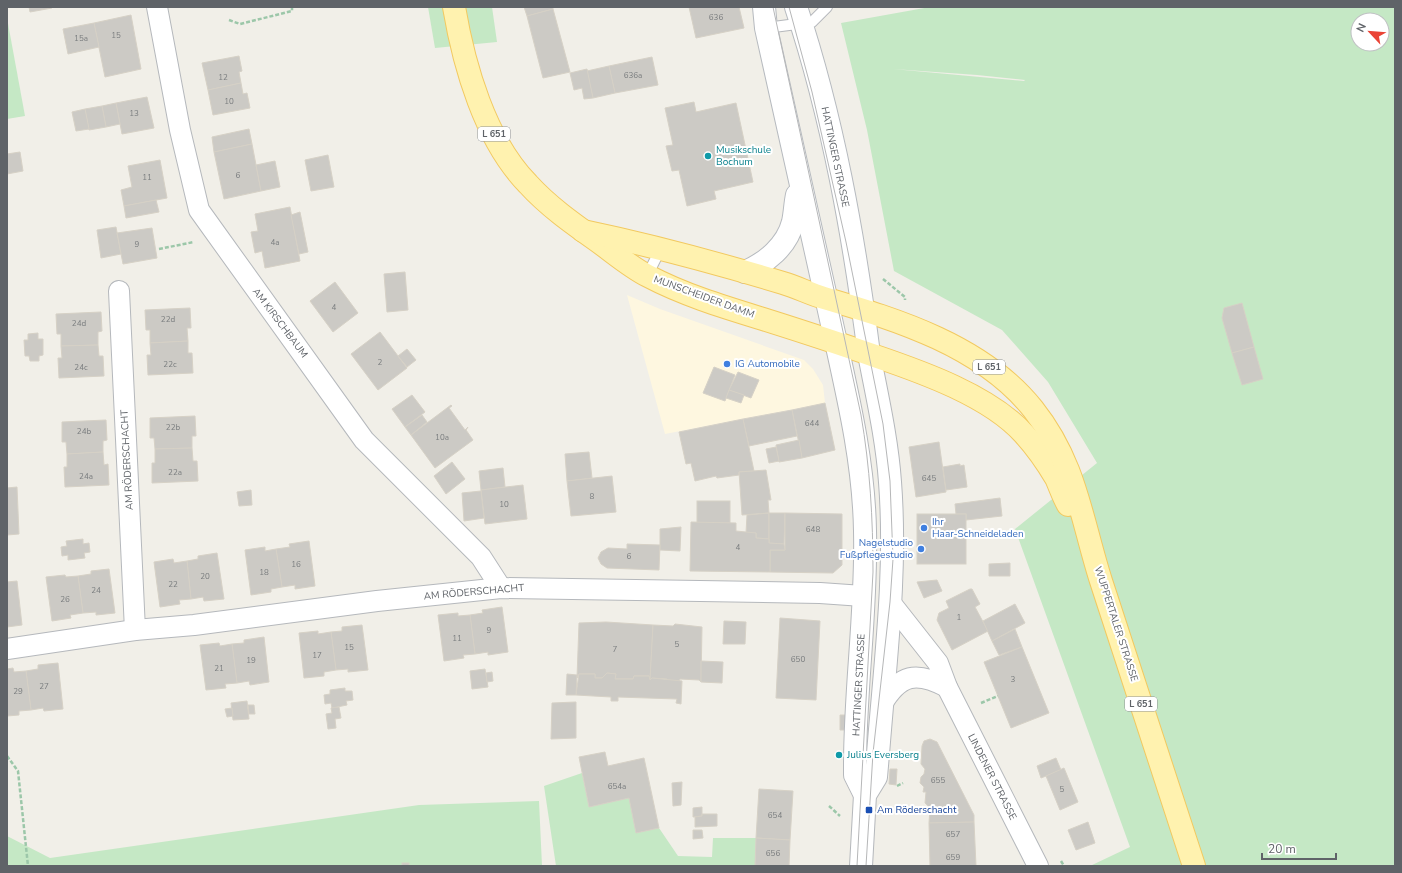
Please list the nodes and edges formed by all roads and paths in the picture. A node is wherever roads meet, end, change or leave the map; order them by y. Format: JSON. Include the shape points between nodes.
{"nodes":[{"id":1,"x":157,"y":7,"type":"edge"},
{"id":2,"x":292,"y":7,"type":"edge"},
{"id":3,"x":454,"y":7,"type":"edge"},
{"id":4,"x":764,"y":7,"type":"edge"},
{"id":5,"x":827,"y":7,"type":"edge"},
{"id":6,"x":798,"y":16,"type":"edge"},
{"id":7,"x":229,"y":20,"type":"dead end"},
{"id":8,"x":766,"y":28,"type":"junction"},
{"id":9,"x":799,"y":180,"type":"junction"},
{"id":10,"x":583,"y":231,"type":"junction"},
{"id":11,"x":217,"y":237,"type":"junction"},
{"id":12,"x":661,"y":248,"type":"junction"},
{"id":13,"x":159,"y":249,"type":"dead end"},
{"id":14,"x":745,"y":272,"type":"junction"},
{"id":15,"x":647,"y":276,"type":"junction"},
{"id":16,"x":119,"y":291,"type":"dead end"},
{"id":17,"x":825,"y":298,"type":"junction"},
{"id":18,"x":863,"y":310,"type":"junction"},
{"id":19,"x":836,"y":342,"type":"junction"},
{"id":20,"x":869,"y":354,"type":"junction"},
{"id":21,"x":1089,"y":543,"type":"junction"},
{"id":22,"x":501,"y":588,"type":"junction"},
{"id":23,"x":863,"y":596,"type":"junction"},
{"id":24,"x":890,"y":602,"type":"junction"},
{"id":25,"x":135,"y":630,"type":"junction"},
{"id":26,"x":7,"y":649,"type":"edge"},
{"id":27,"x":947,"y":687,"type":"junction"},
{"id":28,"x":998,"y":696,"type":"dead end"},
{"id":29,"x":882,"y":704,"type":"junction"},
{"id":30,"x":977,"y":705,"type":"dead end"},
{"id":31,"x":7,"y":756,"type":"edge"},
{"id":32,"x":865,"y":795,"type":"junction"},
{"id":33,"x":28,"y":866,"type":"edge"},
{"id":34,"x":862,"y":866,"type":"edge"},
{"id":35,"x":1038,"y":866,"type":"edge"},
{"id":36,"x":1194,"y":866,"type":"edge"}],
"edges":[{"from":1,"to":11,"type":"street","name":"AM KIRSCHBAUM","via":[[195,200]]},
{"from":2,"to":7,"type":"path","via":[[292,11],[240,24]]},
{"from":3,"to":10,"type":"main road","name":"MUNSCHEIDER DAMM","number":"L 651","via":[[471,78],[486,119],[503,152],[526,183],[553,209]]},
{"from":4,"to":8,"type":"street","name":"HATTINGER STRASSE"},
{"from":5,"to":6,"type":"lane","via":[[812,22]]},
{"from":6,"to":8,"type":"lane"},
{"from":6,"to":18,"type":"street","name":"HATTINGER STRASSE","via":[[823,99]]},
{"from":8,"to":9,"type":"street","name":"HATTINGER STRASSE"},
{"from":9,"to":14,"type":"street","name":"HATTINGER STRASSE","via":[[793,224],[781,248]]},
{"from":9,"to":17,"type":"street","name":"HATTINGER STRASSE"},
{"from":10,"to":12,"type":"main road","name":"MUNSCHEIDER DAMM","number":"L 651"},
{"from":10,"to":15,"type":"main road","name":"MUNSCHEIDER DAMM","number":"L 651"},
{"from":11,"to":13,"type":"path"},
{"from":11,"to":22,"type":"street","name":"AM KIRSCHBAUM","via":[[364,440],[481,557]]},
{"from":12,"to":14,"type":"main road","name":"MUNSCHEIDER DAMM","number":"L 651"},
{"from":12,"to":15,"type":"lane"},
{"from":14,"to":17,"type":"main road","name":"MUNSCHEIDER DAMM","number":"L 651"},
{"from":15,"to":19,"type":"main road","name":"MUNSCHEIDER DAMM","number":"L 651","via":[[697,297]]},
{"from":16,"to":25,"type":"street","name":"AM RÖDERSCHACHT"},
{"from":17,"to":18,"type":"main road","number":"L 651"},
{"from":17,"to":19,"type":"street","name":"HATTINGER STRASSE"},
{"from":18,"to":20,"type":"street","name":"HATTINGER STRASSE"},
{"from":18,"to":21,"type":"main road","name":"WUPPERTALER STRASSE","number":"L 651","via":[[938,338],[986,365],[1031,407],[1050,432],[1064,457],[1076,487]]},
{"from":19,"to":20,"type":"main road","number":"L 651"},
{"from":19,"to":23,"type":"street","name":"HATTINGER STRASSE","via":[[862,472],[865,531]]},
{"from":20,"to":21,"type":"main road","name":"WUPPERTALER STRASSE","number":"L 651","via":[[946,383],[998,412],[1023,433],[1056,479]]},
{"from":20,"to":24,"type":"street","name":"HATTINGER STRASSE","via":[[883,424],[890,481],[893,559]]},
{"from":21,"to":36,"type":"main road","name":"WUPPERTALER STRASSE","number":"L 651"},
{"from":22,"to":23,"type":"street","name":"AM RÖDERSCHACHT"},
{"from":22,"to":25,"type":"street","name":"AM RÖDERSCHACHT","via":[[377,601],[194,626]]},
{"from":23,"to":24,"type":"street"},
{"from":23,"to":32,"type":"street","name":"HATTINGER STRASSE","via":[[854,770]]},
{"from":24,"to":27,"type":"street","name":"LINDENER STRASSE","via":[[938,663]]},
{"from":24,"to":29,"type":"street","name":"HATTINGER STRASSE"},
{"from":25,"to":26,"type":"street","name":"AM RÖDERSCHACHT"},
{"from":27,"to":29,"type":"street","via":[[931,679],[904,678],[890,690]]},
{"from":27,"to":35,"type":"street","name":"LINDENER STRASSE"},
{"from":28,"to":30,"type":"path"},
{"from":29,"to":32,"type":"street","name":"HATTINGER STRASSE","via":[[876,777]]},
{"from":31,"to":33,"type":"path","via":[[18,771]]},
{"from":32,"to":34,"type":"street","name":"HATTINGER STRASSE"}]}
